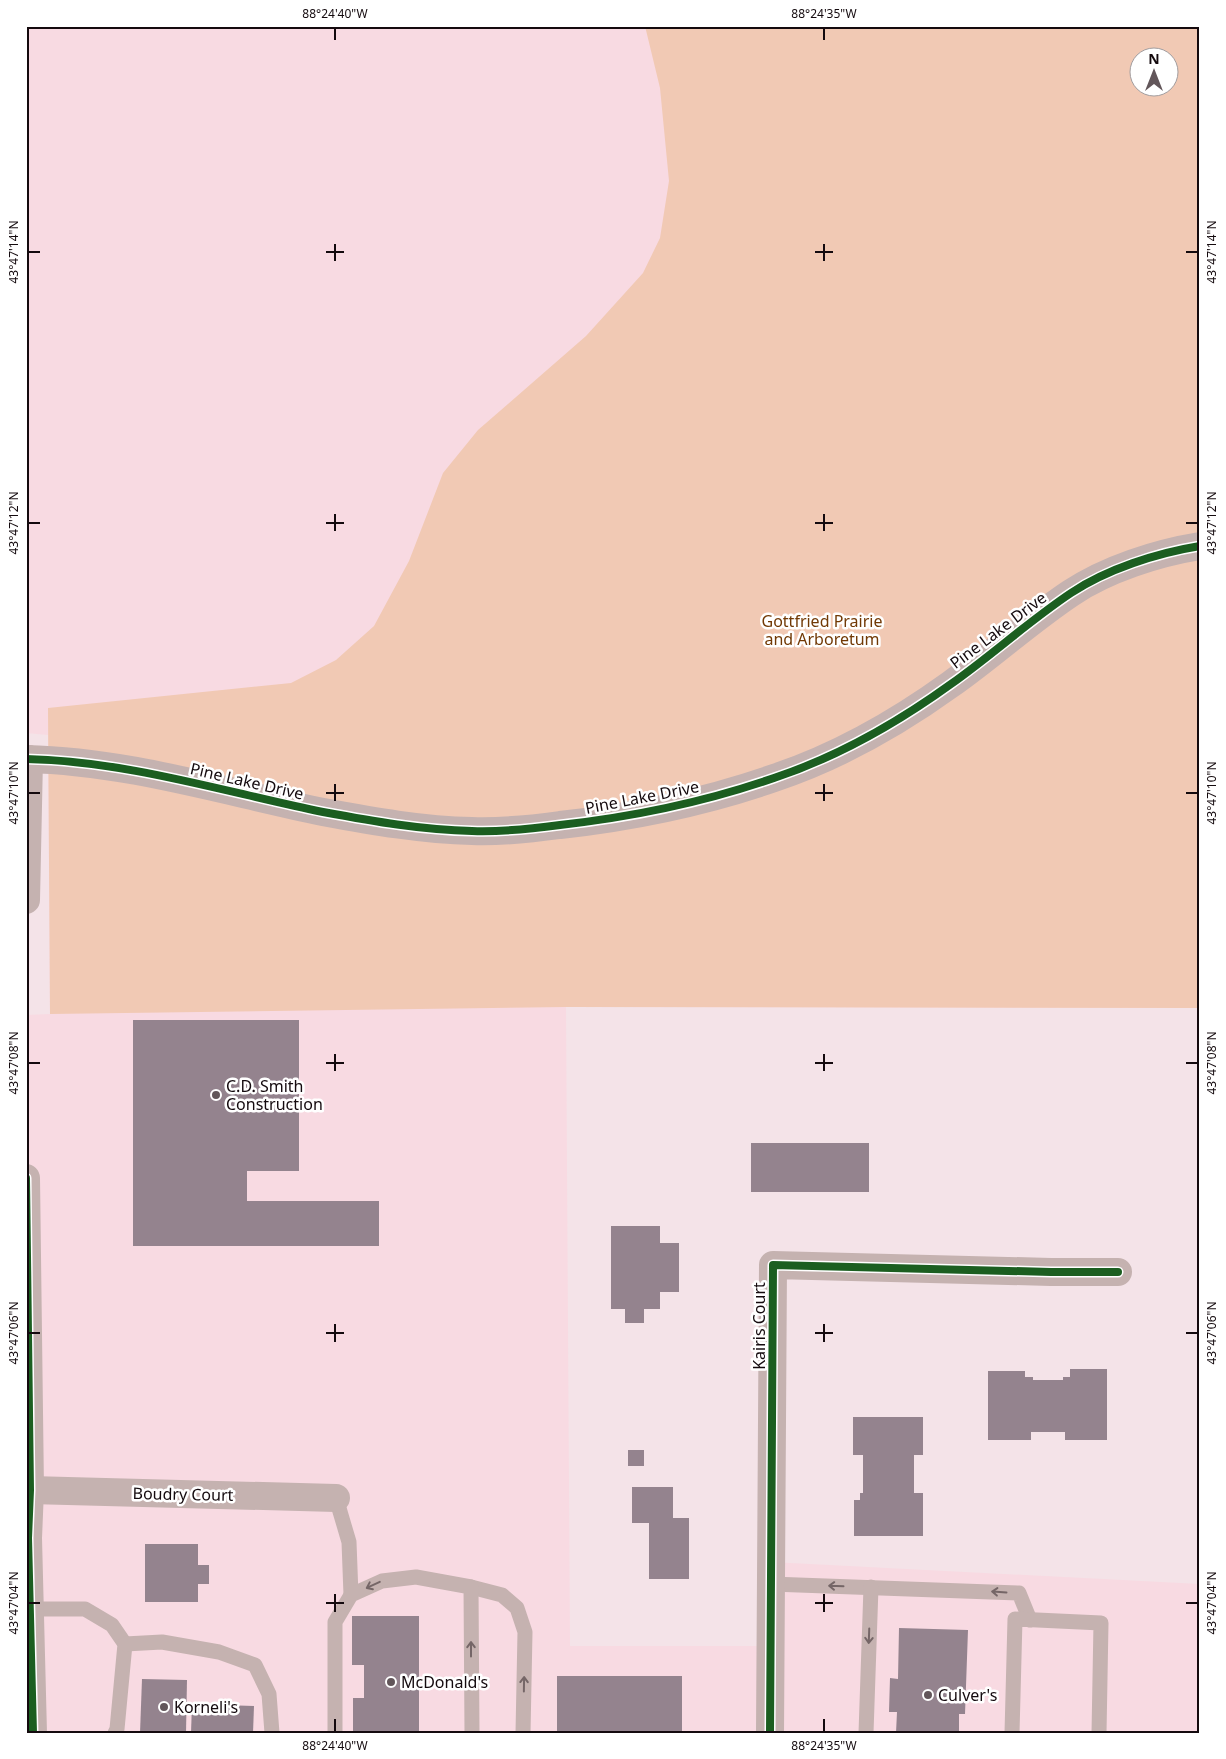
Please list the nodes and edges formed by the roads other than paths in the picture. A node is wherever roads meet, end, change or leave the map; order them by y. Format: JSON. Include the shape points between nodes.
{"nodes":[{"id":1,"x":1200,"y":546,"type":"edge"},
{"id":2,"x":28,"y":759,"type":"edge"},
{"id":3,"x":26,"y":900,"type":"edge"},
{"id":4,"x":26,"y":1178,"type":"edge"},
{"id":5,"x":1118,"y":1272,"type":"dead end"},
{"id":6,"x":30,"y":1490,"type":"junction"},
{"id":7,"x":336,"y":1498,"type":"joint"},
{"id":8,"x":27,"y":1538,"type":"edge"},
{"id":9,"x":771,"y":1584,"type":"junction"},
{"id":10,"x":471,"y":1587,"type":"junction"},
{"id":11,"x":871,"y":1587,"type":"junction"},
{"id":12,"x":351,"y":1595,"type":"junction"},
{"id":13,"x":31,"y":1610,"type":"junction"},
{"id":14,"x":1030,"y":1620,"type":"junction"},
{"id":15,"x":125,"y":1644,"type":"junction"},
{"id":16,"x":33,"y":1733,"type":"edge"},
{"id":17,"x":115,"y":1733,"type":"edge"},
{"id":18,"x":272,"y":1733,"type":"edge"},
{"id":19,"x":335,"y":1733,"type":"edge"},
{"id":20,"x":472,"y":1733,"type":"edge"},
{"id":21,"x":523,"y":1733,"type":"edge"},
{"id":22,"x":770,"y":1733,"type":"edge"},
{"id":23,"x":866,"y":1733,"type":"edge"},
{"id":24,"x":1012,"y":1733,"type":"edge"},
{"id":25,"x":1099,"y":1733,"type":"edge"}],
"edges":[{"from":1,"to":2,"type":"street","name":"Pine Lake Drive","via":[[1146,559],[1072,591],[951,684],[892,723],[826,757],[777,778],[646,812],[527,829],[472,831],[406,826],[96,764]]},
{"from":2,"to":3,"type":"street"},
{"from":4,"to":6,"type":"street"},
{"from":5,"to":9,"type":"street","name":"Kairis Court","via":[[773,1265]]},
{"from":6,"to":7,"type":"street","name":"Boudry Court"},
{"from":6,"to":8,"type":"street"},
{"from":7,"to":12,"type":"lane","via":[[349,1542]]},
{"from":8,"to":13,"type":"street"},
{"from":11,"to":9,"type":"lane","one_way":true},
{"from":9,"to":22,"type":"street","name":"Kairis Court"},
{"from":10,"to":12,"type":"lane","one_way":true,"via":[[416,1577],[382,1581]]},
{"from":20,"to":10,"type":"lane","one_way":true},
{"from":21,"to":10,"type":"lane","one_way":true,"via":[[525,1632],[517,1608],[502,1595]]},
{"from":14,"to":11,"type":"lane","one_way":true,"via":[[1019,1593]]},
{"from":11,"to":23,"type":"lane","one_way":true},
{"from":12,"to":19,"type":"lane","via":[[335,1622]]},
{"from":13,"to":15,"type":"lane","via":[[85,1610],[112,1624]]},
{"from":13,"to":16,"type":"street"},
{"from":14,"to":24,"type":"lane","via":[[1016,1619]]},
{"from":14,"to":25,"type":"lane","via":[[1101,1623]]},
{"from":15,"to":17,"type":"lane"},
{"from":15,"to":18,"type":"lane","via":[[162,1642],[219,1652],[255,1665],[269,1694]]}]}
